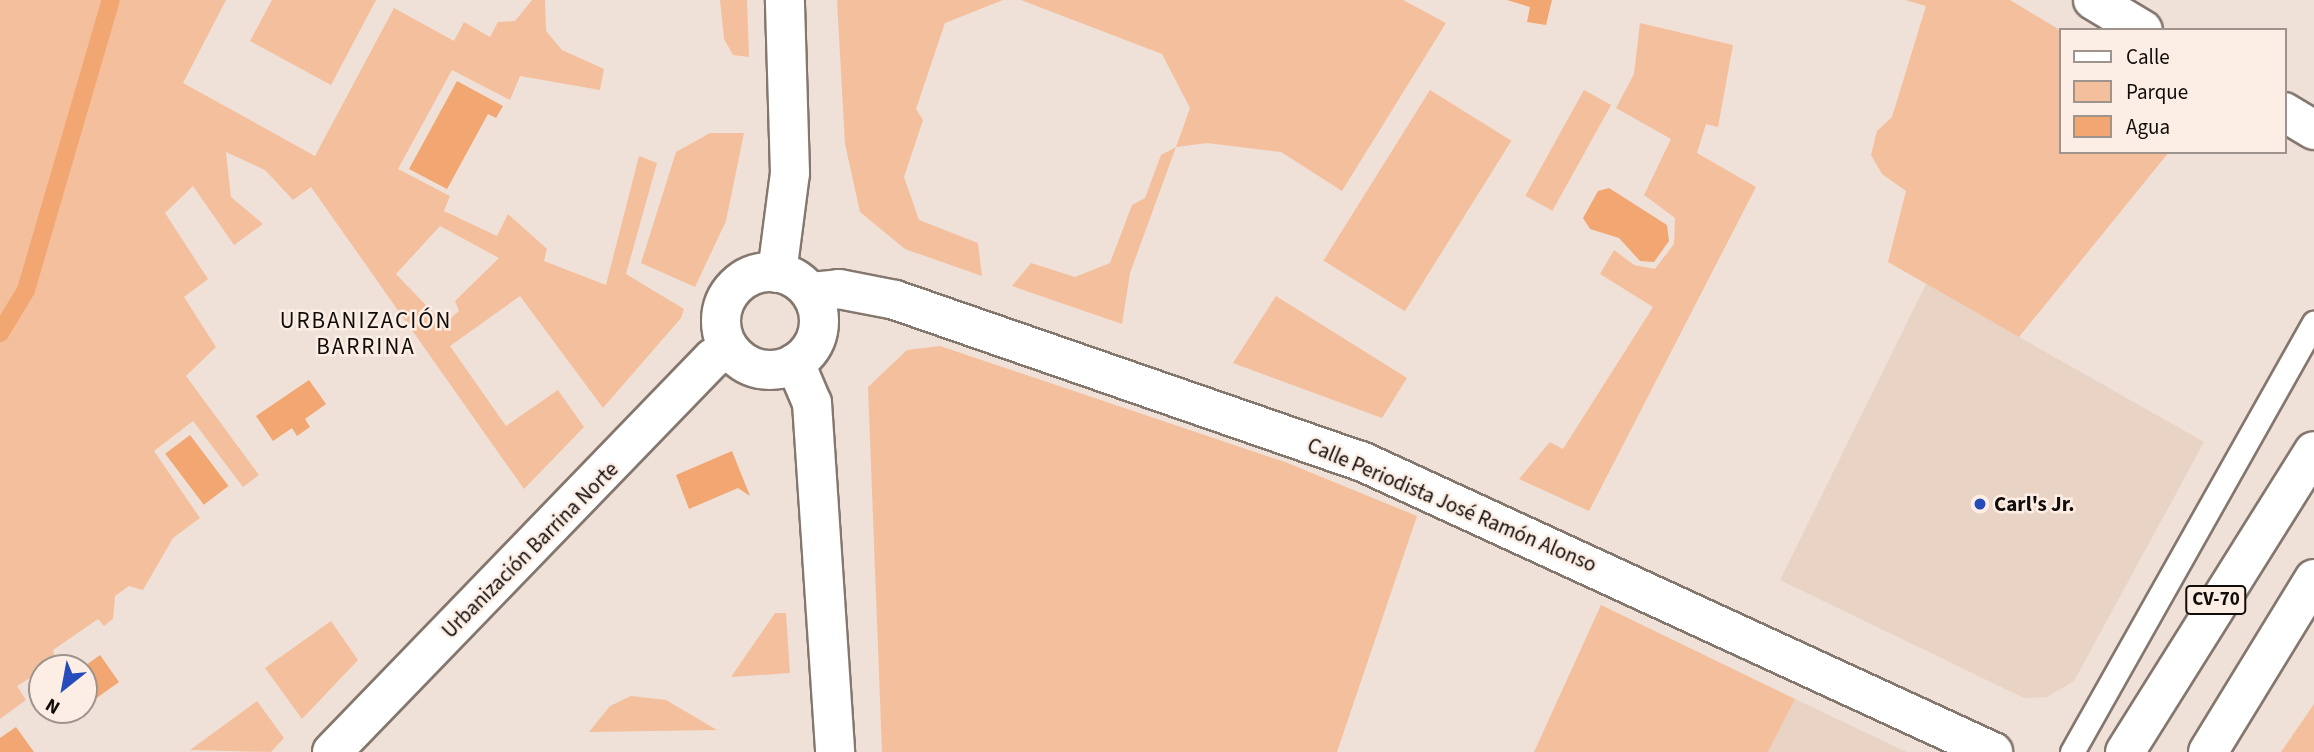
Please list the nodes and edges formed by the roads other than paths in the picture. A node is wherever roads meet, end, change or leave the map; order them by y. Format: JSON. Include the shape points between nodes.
{"nodes":[{"id":1,"x":785,"y":0,"type":"edge"},
{"id":2,"x":2093,"y":0,"type":"edge"},
{"id":3,"x":2140,"y":28,"type":"edge"},
{"id":4,"x":2286,"y":113,"type":"edge"},
{"id":5,"x":2314,"y":130,"type":"edge"},
{"id":6,"x":777,"y":273,"type":"junction"},
{"id":7,"x":812,"y":292,"type":"junction"},
{"id":8,"x":2314,"y":322,"type":"edge"},
{"id":9,"x":728,"y":350,"type":"junction"},
{"id":10,"x":794,"y":363,"type":"junction"},
{"id":11,"x":2314,"y":451,"type":"edge"},
{"id":12,"x":2314,"y":579,"type":"edge"},
{"id":13,"x":332,"y":752,"type":"edge"},
{"id":14,"x":835,"y":752,"type":"edge"},
{"id":15,"x":1993,"y":752,"type":"edge"},
{"id":16,"x":2072,"y":752,"type":"edge"},
{"id":17,"x":2124,"y":752,"type":"edge"},
{"id":18,"x":2208,"y":752,"type":"edge"}],
"edges":[{"from":1,"to":6,"type":"street","via":[[790,173]]},
{"from":2,"to":3,"type":"street"},
{"from":4,"to":5,"type":"street"},
{"from":6,"to":7,"type":"street","via":[[788,273]]},
{"from":6,"to":9,"type":"street","via":[[756,273],[730,290],[719,319]]},
{"from":7,"to":10,"type":"street","via":[[821,323],[811,352]]},
{"from":7,"to":15,"type":"street","name":"Calle Periodista José Ramón Alonso","via":[[839,289],[895,300],[1361,461]]},
{"from":8,"to":16,"type":"lane"},
{"from":9,"to":10,"type":"street","via":[[754,369],[784,370]]},
{"from":9,"to":13,"type":"street","name":"Urbanización Barrina Norte"},
{"from":10,"to":14,"type":"street","via":[[812,403]]},
{"from":11,"to":17,"type":"street","number":"CV-70"},
{"from":12,"to":18,"type":"street"}]}
